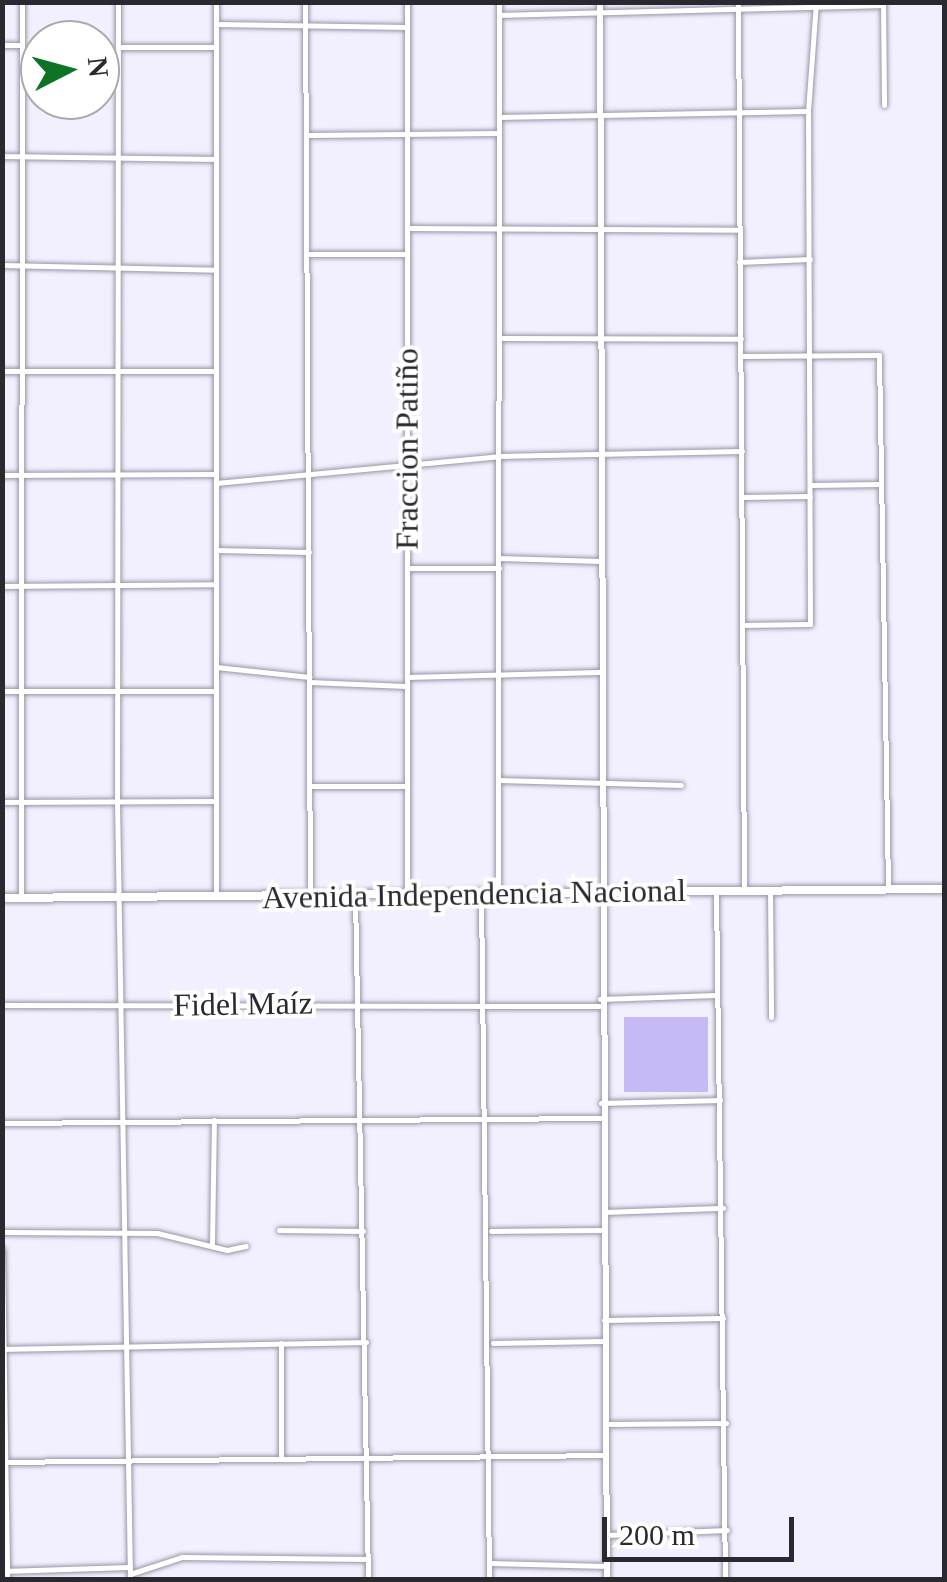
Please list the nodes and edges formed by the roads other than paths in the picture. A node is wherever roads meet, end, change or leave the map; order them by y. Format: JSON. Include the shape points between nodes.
{"nodes":[{"id":1,"x":216,"y":2,"type":"edge"},
{"id":2,"x":305,"y":2,"type":"edge"},
{"id":3,"x":407,"y":2,"type":"edge"},
{"id":4,"x":499,"y":2,"type":"edge"},
{"id":5,"x":738,"y":4,"type":"edge"},
{"id":6,"x":816,"y":4,"type":"edge"},
{"id":7,"x":883,"y":4,"type":"edge"},
{"id":8,"x":600,"y":5,"type":"edge"},
{"id":9,"x":499,"y":15,"type":"junction"},
{"id":10,"x":216,"y":24,"type":"junction"},
{"id":11,"x":305,"y":25,"type":"junction"},
{"id":12,"x":407,"y":27,"type":"junction"},
{"id":13,"x":120,"y":46,"type":"edge"},
{"id":14,"x":216,"y":48,"type":"junction"},
{"id":15,"x":884,"y":104,"type":"dead end"},
{"id":16,"x":808,"y":111,"type":"junction"},
{"id":17,"x":738,"y":112,"type":"junction"},
{"id":18,"x":600,"y":114,"type":"junction"},
{"id":19,"x":499,"y":118,"type":"junction"},
{"id":20,"x":23,"y":120,"type":"edge"},
{"id":21,"x":118,"y":120,"type":"edge"},
{"id":22,"x":499,"y":133,"type":"junction"},
{"id":23,"x":407,"y":134,"type":"junction"},
{"id":24,"x":306,"y":135,"type":"junction"},
{"id":25,"x":118,"y":155,"type":"junction"},
{"id":26,"x":2,"y":156,"type":"edge"},
{"id":27,"x":23,"y":156,"type":"junction"},
{"id":28,"x":216,"y":159,"type":"junction"},
{"id":29,"x":407,"y":228,"type":"junction"},
{"id":30,"x":498,"y":230,"type":"junction"},
{"id":31,"x":738,"y":230,"type":"junction"},
{"id":32,"x":601,"y":232,"type":"junction"},
{"id":33,"x":307,"y":254,"type":"junction"},
{"id":34,"x":407,"y":254,"type":"junction"},
{"id":35,"x":810,"y":260,"type":"junction"},
{"id":36,"x":739,"y":262,"type":"junction"},
{"id":37,"x":2,"y":265,"type":"edge"},
{"id":38,"x":24,"y":265,"type":"junction"},
{"id":39,"x":117,"y":266,"type":"junction"},
{"id":40,"x":216,"y":270,"type":"junction"},
{"id":41,"x":498,"y":338,"type":"junction"},
{"id":42,"x":601,"y":338,"type":"junction"},
{"id":43,"x":741,"y":339,"type":"junction"},
{"id":44,"x":741,"y":356,"type":"junction"},
{"id":45,"x":809,"y":356,"type":"junction"},
{"id":46,"x":117,"y":370,"type":"junction"},
{"id":47,"x":2,"y":371,"type":"edge"},
{"id":48,"x":23,"y":371,"type":"junction"},
{"id":49,"x":216,"y":371,"type":"junction"},
{"id":50,"x":600,"y":451,"type":"junction"},
{"id":51,"x":742,"y":452,"type":"junction"},
{"id":52,"x":499,"y":456,"type":"junction"},
{"id":53,"x":407,"y":466,"type":"junction"},
{"id":54,"x":309,"y":474,"type":"junction"},
{"id":55,"x":2,"y":475,"type":"edge"},
{"id":56,"x":23,"y":475,"type":"junction"},
{"id":57,"x":117,"y":475,"type":"junction"},
{"id":58,"x":216,"y":479,"type":"junction"},
{"id":59,"x":882,"y":484,"type":"junction"},
{"id":60,"x":810,"y":485,"type":"junction"},
{"id":61,"x":810,"y":496,"type":"junction"},
{"id":62,"x":742,"y":497,"type":"junction"},
{"id":63,"x":216,"y":550,"type":"junction"},
{"id":64,"x":309,"y":552,"type":"junction"},
{"id":65,"x":498,"y":558,"type":"junction"},
{"id":66,"x":600,"y":561,"type":"junction"},
{"id":67,"x":407,"y":568,"type":"junction"},
{"id":68,"x":499,"y":568,"type":"junction"},
{"id":69,"x":117,"y":583,"type":"junction"},
{"id":70,"x":216,"y":584,"type":"junction"},
{"id":71,"x":2,"y":586,"type":"edge"},
{"id":72,"x":22,"y":586,"type":"junction"},
{"id":73,"x":742,"y":625,"type":"junction"},
{"id":74,"x":216,"y":666,"type":"junction"},
{"id":75,"x":600,"y":672,"type":"junction"},
{"id":76,"x":407,"y":677,"type":"junction"},
{"id":77,"x":498,"y":678,"type":"junction"},
{"id":78,"x":309,"y":679,"type":"junction"},
{"id":79,"x":407,"y":686,"type":"junction"},
{"id":80,"x":23,"y":691,"type":"junction"},
{"id":81,"x":216,"y":691,"type":"junction"},
{"id":82,"x":2,"y":692,"type":"edge"},
{"id":83,"x":118,"y":692,"type":"junction"},
{"id":84,"x":498,"y":780,"type":"junction"},
{"id":85,"x":599,"y":782,"type":"junction"},
{"id":86,"x":681,"y":785,"type":"dead end"},
{"id":87,"x":310,"y":786,"type":"junction"},
{"id":88,"x":407,"y":786,"type":"junction"},
{"id":89,"x":214,"y":801,"type":"junction"},
{"id":90,"x":2,"y":802,"type":"edge"},
{"id":91,"x":116,"y":802,"type":"junction"},
{"id":92,"x":23,"y":804,"type":"junction"},
{"id":93,"x":944,"y":888,"type":"edge"},
{"id":94,"x":888,"y":889,"type":"junction"},
{"id":95,"x":770,"y":890,"type":"junction"},
{"id":96,"x":716,"y":891,"type":"junction"},
{"id":97,"x":744,"y":891,"type":"junction"},
{"id":98,"x":598,"y":892,"type":"junction"},
{"id":99,"x":482,"y":894,"type":"junction"},
{"id":100,"x":498,"y":894,"type":"junction"},
{"id":101,"x":355,"y":895,"type":"junction"},
{"id":102,"x":407,"y":895,"type":"junction"},
{"id":103,"x":216,"y":896,"type":"junction"},
{"id":104,"x":310,"y":896,"type":"junction"},
{"id":105,"x":118,"y":897,"type":"junction"},
{"id":106,"x":2,"y":898,"type":"edge"},
{"id":107,"x":21,"y":898,"type":"junction"},
{"id":108,"x":716,"y":994,"type":"junction"},
{"id":109,"x":357,"y":1002,"type":"junction"},
{"id":110,"x":600,"y":1003,"type":"junction"},
{"id":111,"x":2,"y":1005,"type":"edge"},
{"id":112,"x":119,"y":1006,"type":"junction"},
{"id":113,"x":483,"y":1007,"type":"junction"},
{"id":114,"x":771,"y":1017,"type":"dead end"},
{"id":115,"x":720,"y":1100,"type":"junction"},
{"id":116,"x":601,"y":1103,"type":"junction"},
{"id":117,"x":484,"y":1117,"type":"junction"},
{"id":118,"x":360,"y":1118,"type":"junction"},
{"id":119,"x":601,"y":1118,"type":"junction"},
{"id":120,"x":214,"y":1120,"type":"junction"},
{"id":121,"x":120,"y":1121,"type":"junction"},
{"id":122,"x":2,"y":1123,"type":"edge"},
{"id":123,"x":723,"y":1208,"type":"junction"},
{"id":124,"x":602,"y":1212,"type":"junction"},
{"id":125,"x":279,"y":1230,"type":"dead end"},
{"id":126,"x":603,"y":1230,"type":"junction"},
{"id":127,"x":363,"y":1231,"type":"junction"},
{"id":128,"x":491,"y":1231,"type":"junction"},
{"id":129,"x":2,"y":1232,"type":"edge"},
{"id":130,"x":123,"y":1233,"type":"junction"},
{"id":131,"x":212,"y":1244,"type":"junction"},
{"id":132,"x":246,"y":1246,"type":"dead end"},
{"id":133,"x":2,"y":1249,"type":"edge"},
{"id":134,"x":723,"y":1318,"type":"junction"},
{"id":135,"x":604,"y":1320,"type":"junction"},
{"id":136,"x":366,"y":1342,"type":"junction"},
{"id":137,"x":492,"y":1342,"type":"junction"},
{"id":138,"x":604,"y":1342,"type":"junction"},
{"id":139,"x":281,"y":1343,"type":"junction"},
{"id":140,"x":126,"y":1344,"type":"junction"},
{"id":141,"x":3,"y":1349,"type":"edge"},
{"id":142,"x":726,"y":1423,"type":"junction"},
{"id":143,"x":605,"y":1424,"type":"junction"},
{"id":144,"x":492,"y":1456,"type":"junction"},
{"id":145,"x":606,"y":1456,"type":"junction"},
{"id":146,"x":282,"y":1458,"type":"junction"},
{"id":147,"x":368,"y":1458,"type":"junction"},
{"id":148,"x":129,"y":1459,"type":"junction"},
{"id":149,"x":4,"y":1462,"type":"edge"},
{"id":150,"x":728,"y":1530,"type":"junction"},
{"id":151,"x":607,"y":1535,"type":"junction"},
{"id":152,"x":368,"y":1559,"type":"junction"},
{"id":153,"x":489,"y":1563,"type":"junction"},
{"id":154,"x":607,"y":1566,"type":"junction"},
{"id":155,"x":4,"y":1571,"type":"edge"},
{"id":156,"x":130,"y":1573,"type":"edge"},
{"id":157,"x":7,"y":1580,"type":"edge"},
{"id":158,"x":368,"y":1580,"type":"edge"},
{"id":159,"x":490,"y":1580,"type":"edge"},
{"id":160,"x":607,"y":1580,"type":"edge"},
{"id":161,"x":725,"y":1580,"type":"edge"}],
"edges":[{"from":1,"to":10,"type":"street"},
{"from":2,"to":11,"type":"street"},
{"from":3,"to":12,"type":"street","name":"Fraccion Patiño"},
{"from":4,"to":9,"type":"street"},
{"from":5,"to":6,"type":"street"},
{"from":5,"to":8,"type":"street"},
{"from":5,"to":17,"type":"street"},
{"from":6,"to":7,"type":"street"},
{"from":6,"to":16,"type":"street"},
{"from":7,"to":15,"type":"street"},
{"from":8,"to":9,"type":"street"},
{"from":8,"to":18,"type":"street"},
{"from":9,"to":19,"type":"street"},
{"from":10,"to":11,"type":"street"},
{"from":10,"to":14,"type":"street"},
{"from":11,"to":12,"type":"street"},
{"from":11,"to":24,"type":"street"},
{"from":12,"to":23,"type":"street","name":"Fraccion Patiño"},
{"from":13,"to":14,"type":"street"},
{"from":14,"to":28,"type":"street"},
{"from":16,"to":17,"type":"street"},
{"from":16,"to":35,"type":"street"},
{"from":17,"to":18,"type":"street"},
{"from":17,"to":31,"type":"street"},
{"from":18,"to":19,"type":"street"},
{"from":18,"to":32,"type":"street"},
{"from":19,"to":22,"type":"street"},
{"from":20,"to":27,"type":"street"},
{"from":21,"to":25,"type":"street"},
{"from":22,"to":23,"type":"street"},
{"from":22,"to":30,"type":"street"},
{"from":23,"to":24,"type":"street"},
{"from":23,"to":29,"type":"street","name":"Fraccion Patiño"},
{"from":24,"to":33,"type":"street"},
{"from":25,"to":27,"type":"street"},
{"from":25,"to":28,"type":"street"},
{"from":25,"to":39,"type":"street"},
{"from":26,"to":27,"type":"street"},
{"from":27,"to":38,"type":"street"},
{"from":28,"to":40,"type":"street"},
{"from":29,"to":30,"type":"street"},
{"from":29,"to":34,"type":"street","name":"Fraccion Patiño"},
{"from":30,"to":32,"type":"street"},
{"from":30,"to":41,"type":"street"},
{"from":31,"to":32,"type":"street"},
{"from":31,"to":36,"type":"street"},
{"from":32,"to":42,"type":"street"},
{"from":33,"to":34,"type":"street"},
{"from":33,"to":54,"type":"street"},
{"from":34,"to":53,"type":"street","name":"Fraccion Patiño"},
{"from":35,"to":36,"type":"street"},
{"from":35,"to":45,"type":"street"},
{"from":36,"to":43,"type":"street"},
{"from":37,"to":38,"type":"street"},
{"from":38,"to":39,"type":"street"},
{"from":38,"to":48,"type":"street"},
{"from":39,"to":40,"type":"street"},
{"from":39,"to":46,"type":"street"},
{"from":40,"to":49,"type":"street"},
{"from":41,"to":42,"type":"street"},
{"from":41,"to":52,"type":"street"},
{"from":42,"to":43,"type":"street"},
{"from":42,"to":50,"type":"street"},
{"from":43,"to":44,"type":"street"},
{"from":44,"to":45,"type":"street"},
{"from":44,"to":51,"type":"street"},
{"from":45,"to":59,"type":"street","via":[[879,355]]},
{"from":45,"to":60,"type":"street"},
{"from":46,"to":48,"type":"street"},
{"from":46,"to":49,"type":"street"},
{"from":46,"to":57,"type":"street"},
{"from":47,"to":48,"type":"street"},
{"from":48,"to":56,"type":"street"},
{"from":49,"to":58,"type":"street"},
{"from":50,"to":51,"type":"street"},
{"from":50,"to":52,"type":"street"},
{"from":50,"to":66,"type":"street"},
{"from":51,"to":62,"type":"street"},
{"from":52,"to":53,"type":"street"},
{"from":52,"to":65,"type":"street"},
{"from":53,"to":54,"type":"street"},
{"from":53,"to":67,"type":"street","name":"Fraccion Patiño"},
{"from":54,"to":58,"type":"street"},
{"from":54,"to":64,"type":"street"},
{"from":55,"to":56,"type":"street"},
{"from":56,"to":57,"type":"street"},
{"from":56,"to":72,"type":"street"},
{"from":57,"to":58,"type":"street"},
{"from":57,"to":69,"type":"street"},
{"from":58,"to":63,"type":"street"},
{"from":59,"to":60,"type":"street"},
{"from":59,"to":94,"type":"street"},
{"from":60,"to":61,"type":"street"},
{"from":61,"to":62,"type":"street"},
{"from":61,"to":73,"type":"street","via":[[810,624]]},
{"from":62,"to":73,"type":"street"},
{"from":63,"to":64,"type":"street"},
{"from":63,"to":70,"type":"street"},
{"from":64,"to":78,"type":"street"},
{"from":65,"to":66,"type":"street"},
{"from":65,"to":68,"type":"street"},
{"from":66,"to":75,"type":"street"},
{"from":67,"to":68,"type":"street"},
{"from":67,"to":76,"type":"street","name":"Fraccion Patiño"},
{"from":68,"to":77,"type":"street"},
{"from":69,"to":70,"type":"street"},
{"from":69,"to":72,"type":"street"},
{"from":69,"to":83,"type":"street"},
{"from":70,"to":74,"type":"street"},
{"from":71,"to":72,"type":"street"},
{"from":72,"to":80,"type":"street"},
{"from":73,"to":97,"type":"street"},
{"from":74,"to":78,"type":"street"},
{"from":74,"to":81,"type":"street"},
{"from":75,"to":77,"type":"street"},
{"from":75,"to":85,"type":"street"},
{"from":76,"to":77,"type":"street"},
{"from":76,"to":79,"type":"street","name":"Fraccion Patiño"},
{"from":77,"to":84,"type":"street"},
{"from":78,"to":79,"type":"street"},
{"from":78,"to":87,"type":"street"},
{"from":79,"to":88,"type":"street","name":"Fraccion Patiño"},
{"from":80,"to":82,"type":"street"},
{"from":80,"to":83,"type":"street"},
{"from":80,"to":92,"type":"street"},
{"from":81,"to":83,"type":"street"},
{"from":81,"to":89,"type":"street"},
{"from":83,"to":91,"type":"street"},
{"from":84,"to":85,"type":"street"},
{"from":84,"to":100,"type":"street"},
{"from":85,"to":86,"type":"street"},
{"from":85,"to":98,"type":"street"},
{"from":87,"to":88,"type":"street"},
{"from":87,"to":104,"type":"street"},
{"from":88,"to":102,"type":"street","name":"Fraccion Patiño"},
{"from":89,"to":91,"type":"street"},
{"from":89,"to":103,"type":"street"},
{"from":90,"to":92,"type":"street"},
{"from":91,"to":92,"type":"street"},
{"from":91,"to":105,"type":"street"},
{"from":92,"to":107,"type":"street"},
{"from":93,"to":94,"type":"main road","name":"Avenida Independencia Nacional"},
{"from":94,"to":95,"type":"main road","name":"Avenida Independencia Nacional"},
{"from":95,"to":97,"type":"main road","name":"Avenida Independencia Nacional"},
{"from":95,"to":114,"type":"street"},
{"from":96,"to":97,"type":"main road","name":"Avenida Independencia Nacional"},
{"from":96,"to":98,"type":"main road","name":"Avenida Independencia Nacional"},
{"from":96,"to":108,"type":"street"},
{"from":98,"to":100,"type":"main road","name":"Avenida Independencia Nacional"},
{"from":98,"to":110,"type":"street"},
{"from":99,"to":100,"type":"main road","name":"Avenida Independencia Nacional"},
{"from":99,"to":102,"type":"main road","name":"Avenida Independencia Nacional"},
{"from":99,"to":113,"type":"street"},
{"from":101,"to":102,"type":"main road","name":"Avenida Independencia Nacional"},
{"from":101,"to":104,"type":"main road","name":"Avenida Independencia Nacional"},
{"from":101,"to":109,"type":"street"},
{"from":103,"to":104,"type":"main road","name":"Avenida Independencia Nacional"},
{"from":103,"to":105,"type":"main road","name":"Avenida Independencia Nacional"},
{"from":105,"to":107,"type":"main road","name":"Avenida Independencia Nacional"},
{"from":105,"to":112,"type":"street"},
{"from":106,"to":107,"type":"main road","name":"Avenida Independencia Nacional"},
{"from":108,"to":110,"type":"street","name":"Fidel Maíz"},
{"from":108,"to":115,"type":"street"},
{"from":109,"to":112,"type":"street","name":"Fidel Maíz"},
{"from":109,"to":113,"type":"street","name":"Fidel Maíz"},
{"from":109,"to":118,"type":"street"},
{"from":110,"to":113,"type":"street","name":"Fidel Maíz"},
{"from":110,"to":116,"type":"street"},
{"from":111,"to":112,"type":"street","name":"Fidel Maíz"},
{"from":112,"to":121,"type":"street"},
{"from":113,"to":117,"type":"street"},
{"from":115,"to":116,"type":"street"},
{"from":115,"to":123,"type":"street"},
{"from":116,"to":119,"type":"street"},
{"from":117,"to":118,"type":"street"},
{"from":117,"to":119,"type":"street"},
{"from":117,"to":128,"type":"street"},
{"from":118,"to":120,"type":"street"},
{"from":118,"to":127,"type":"street"},
{"from":119,"to":124,"type":"street"},
{"from":120,"to":121,"type":"street"},
{"from":120,"to":131,"type":"street"},
{"from":121,"to":122,"type":"street"},
{"from":121,"to":130,"type":"street"},
{"from":123,"to":124,"type":"street"},
{"from":123,"to":134,"type":"street"},
{"from":124,"to":126,"type":"street"},
{"from":125,"to":127,"type":"street"},
{"from":126,"to":128,"type":"street"},
{"from":126,"to":135,"type":"street"},
{"from":127,"to":136,"type":"street"},
{"from":128,"to":137,"type":"street"},
{"from":129,"to":130,"type":"street"},
{"from":130,"to":131,"type":"street"},
{"from":130,"to":140,"type":"street"},
{"from":131,"to":132,"type":"street"},
{"from":133,"to":141,"type":"street"},
{"from":134,"to":135,"type":"street"},
{"from":134,"to":142,"type":"street"},
{"from":135,"to":138,"type":"street"},
{"from":136,"to":139,"type":"street"},
{"from":136,"to":147,"type":"street"},
{"from":137,"to":138,"type":"street"},
{"from":137,"to":144,"type":"street"},
{"from":138,"to":143,"type":"street"},
{"from":139,"to":140,"type":"street"},
{"from":139,"to":146,"type":"street"},
{"from":140,"to":141,"type":"street"},
{"from":140,"to":148,"type":"street"},
{"from":141,"to":149,"type":"street"},
{"from":142,"to":143,"type":"street"},
{"from":142,"to":150,"type":"street"},
{"from":143,"to":145,"type":"street"},
{"from":144,"to":145,"type":"street"},
{"from":144,"to":147,"type":"street"},
{"from":144,"to":153,"type":"street"},
{"from":145,"to":151,"type":"street"},
{"from":146,"to":147,"type":"street"},
{"from":146,"to":148,"type":"street"},
{"from":147,"to":152,"type":"street"},
{"from":148,"to":149,"type":"street"},
{"from":148,"to":156,"type":"street"},
{"from":149,"to":155,"type":"street"},
{"from":150,"to":151,"type":"street"},
{"from":150,"to":161,"type":"street"},
{"from":151,"to":154,"type":"street"},
{"from":152,"to":156,"type":"street","via":[[182,1557]]},
{"from":152,"to":158,"type":"street"},
{"from":153,"to":154,"type":"street"},
{"from":153,"to":159,"type":"street"},
{"from":154,"to":160,"type":"street"},
{"from":155,"to":156,"type":"street"},
{"from":155,"to":157,"type":"street"}]}
